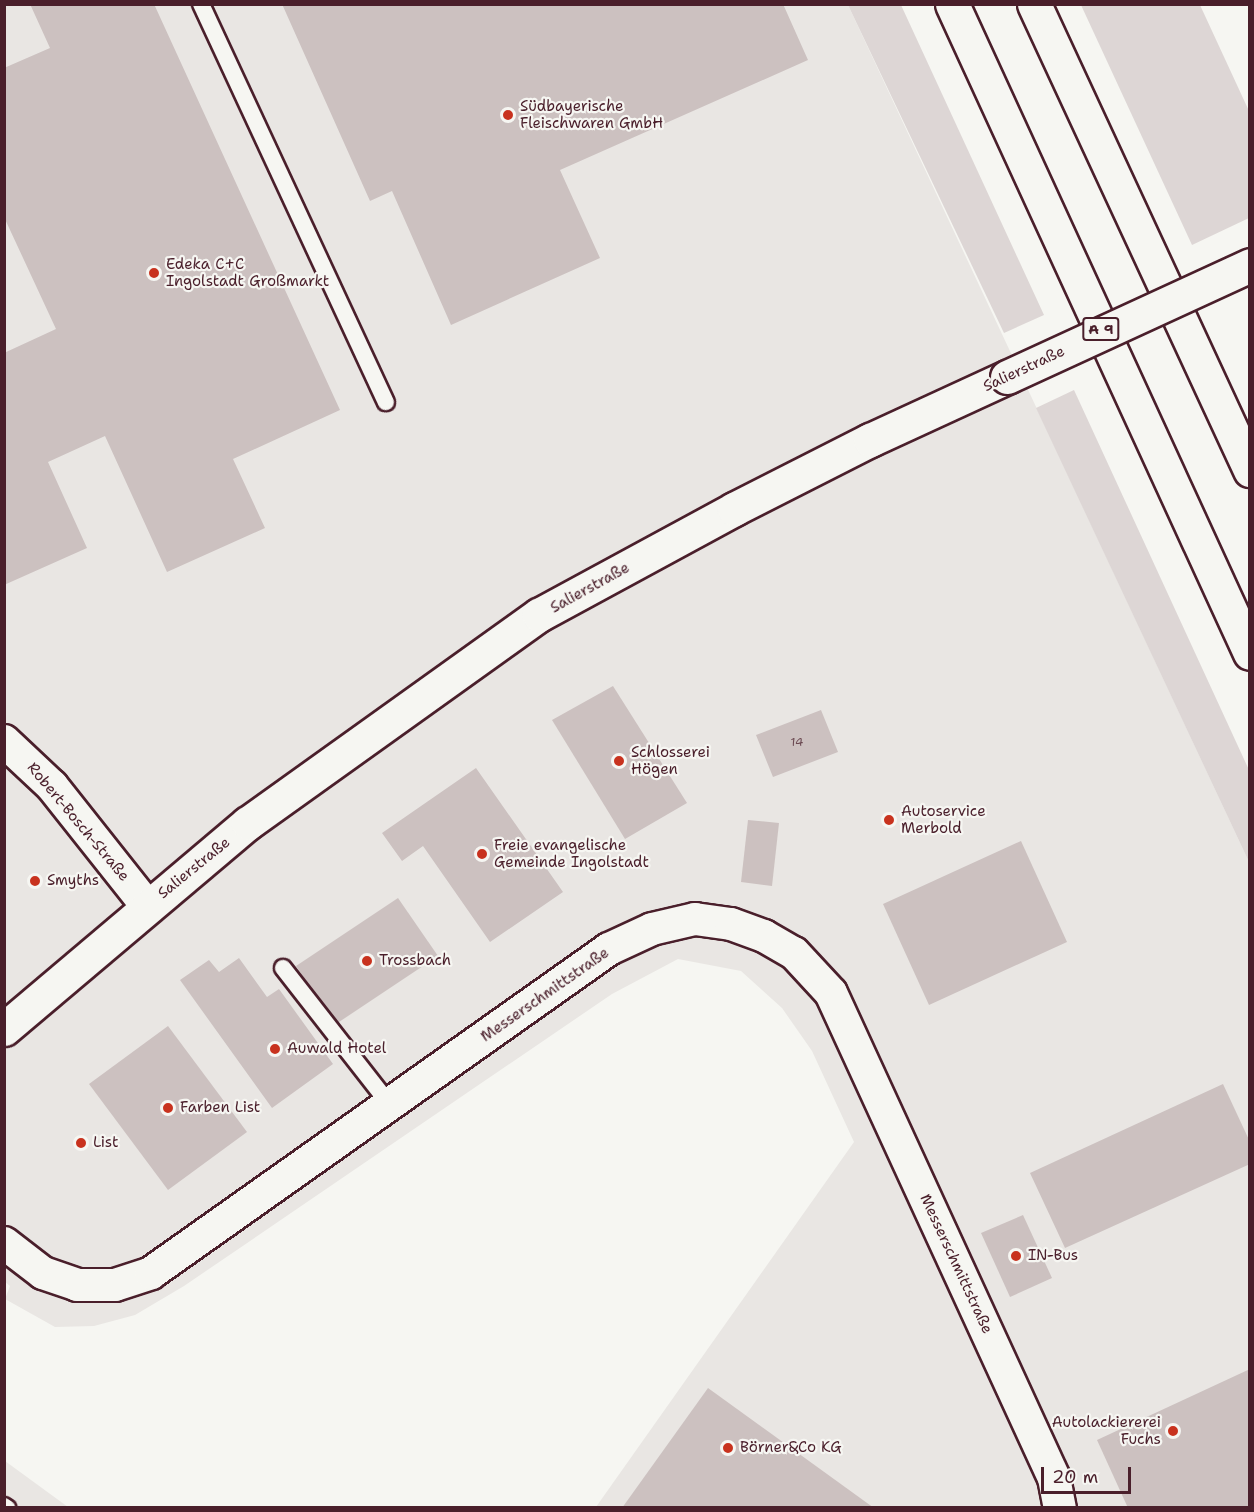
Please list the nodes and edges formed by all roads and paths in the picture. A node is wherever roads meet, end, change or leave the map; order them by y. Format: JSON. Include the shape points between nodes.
{"nodes":[{"id":1,"x":201,"y":4,"type":"edge"},
{"id":2,"x":952,"y":4,"type":"edge"},
{"id":3,"x":1034,"y":4,"type":"edge"},
{"id":4,"x":1250,"y":265,"type":"edge"},
{"id":5,"x":386,"y":402,"type":"dead end"},
{"id":6,"x":1250,"y":470,"type":"edge"},
{"id":7,"x":1250,"y":653,"type":"edge"},
{"id":8,"x":4,"y":741,"type":"edge"},
{"id":9,"x":147,"y":906,"type":"junction"},
{"id":10,"x":283,"y":968,"type":"dead end"},
{"id":11,"x":4,"y":1029,"type":"edge"},
{"id":12,"x":390,"y":1105,"type":"junction"},
{"id":13,"x":4,"y":1243,"type":"edge"},
{"id":14,"x":1060,"y":1508,"type":"edge"}],
"edges":[{"from":1,"to":5,"type":"lane"},
{"from":2,"to":7,"type":"main road","number":"A 9"},
{"from":3,"to":6,"type":"main road"},
{"from":4,"to":9,"type":"main road","name":"Salierstraße","bridge":true,"via":[[765,493],[539,615],[302,783]]},
{"from":8,"to":9,"type":"street","name":"Robert-Bosch-Straße","via":[[52,786]]},
{"from":9,"to":11,"type":"main road","name":"Salierstraße"},
{"from":10,"to":12,"type":"lane"},
{"from":12,"to":13,"type":"street","name":"Messerschmittstraße","via":[[151,1273],[115,1285],[77,1285],[43,1273]]},
{"from":12,"to":14,"type":"street","name":"Messerschmittstraße","via":[[609,949],[652,929],[695,919],[731,924],[794,953],[831,993],[1054,1478]]}]}
